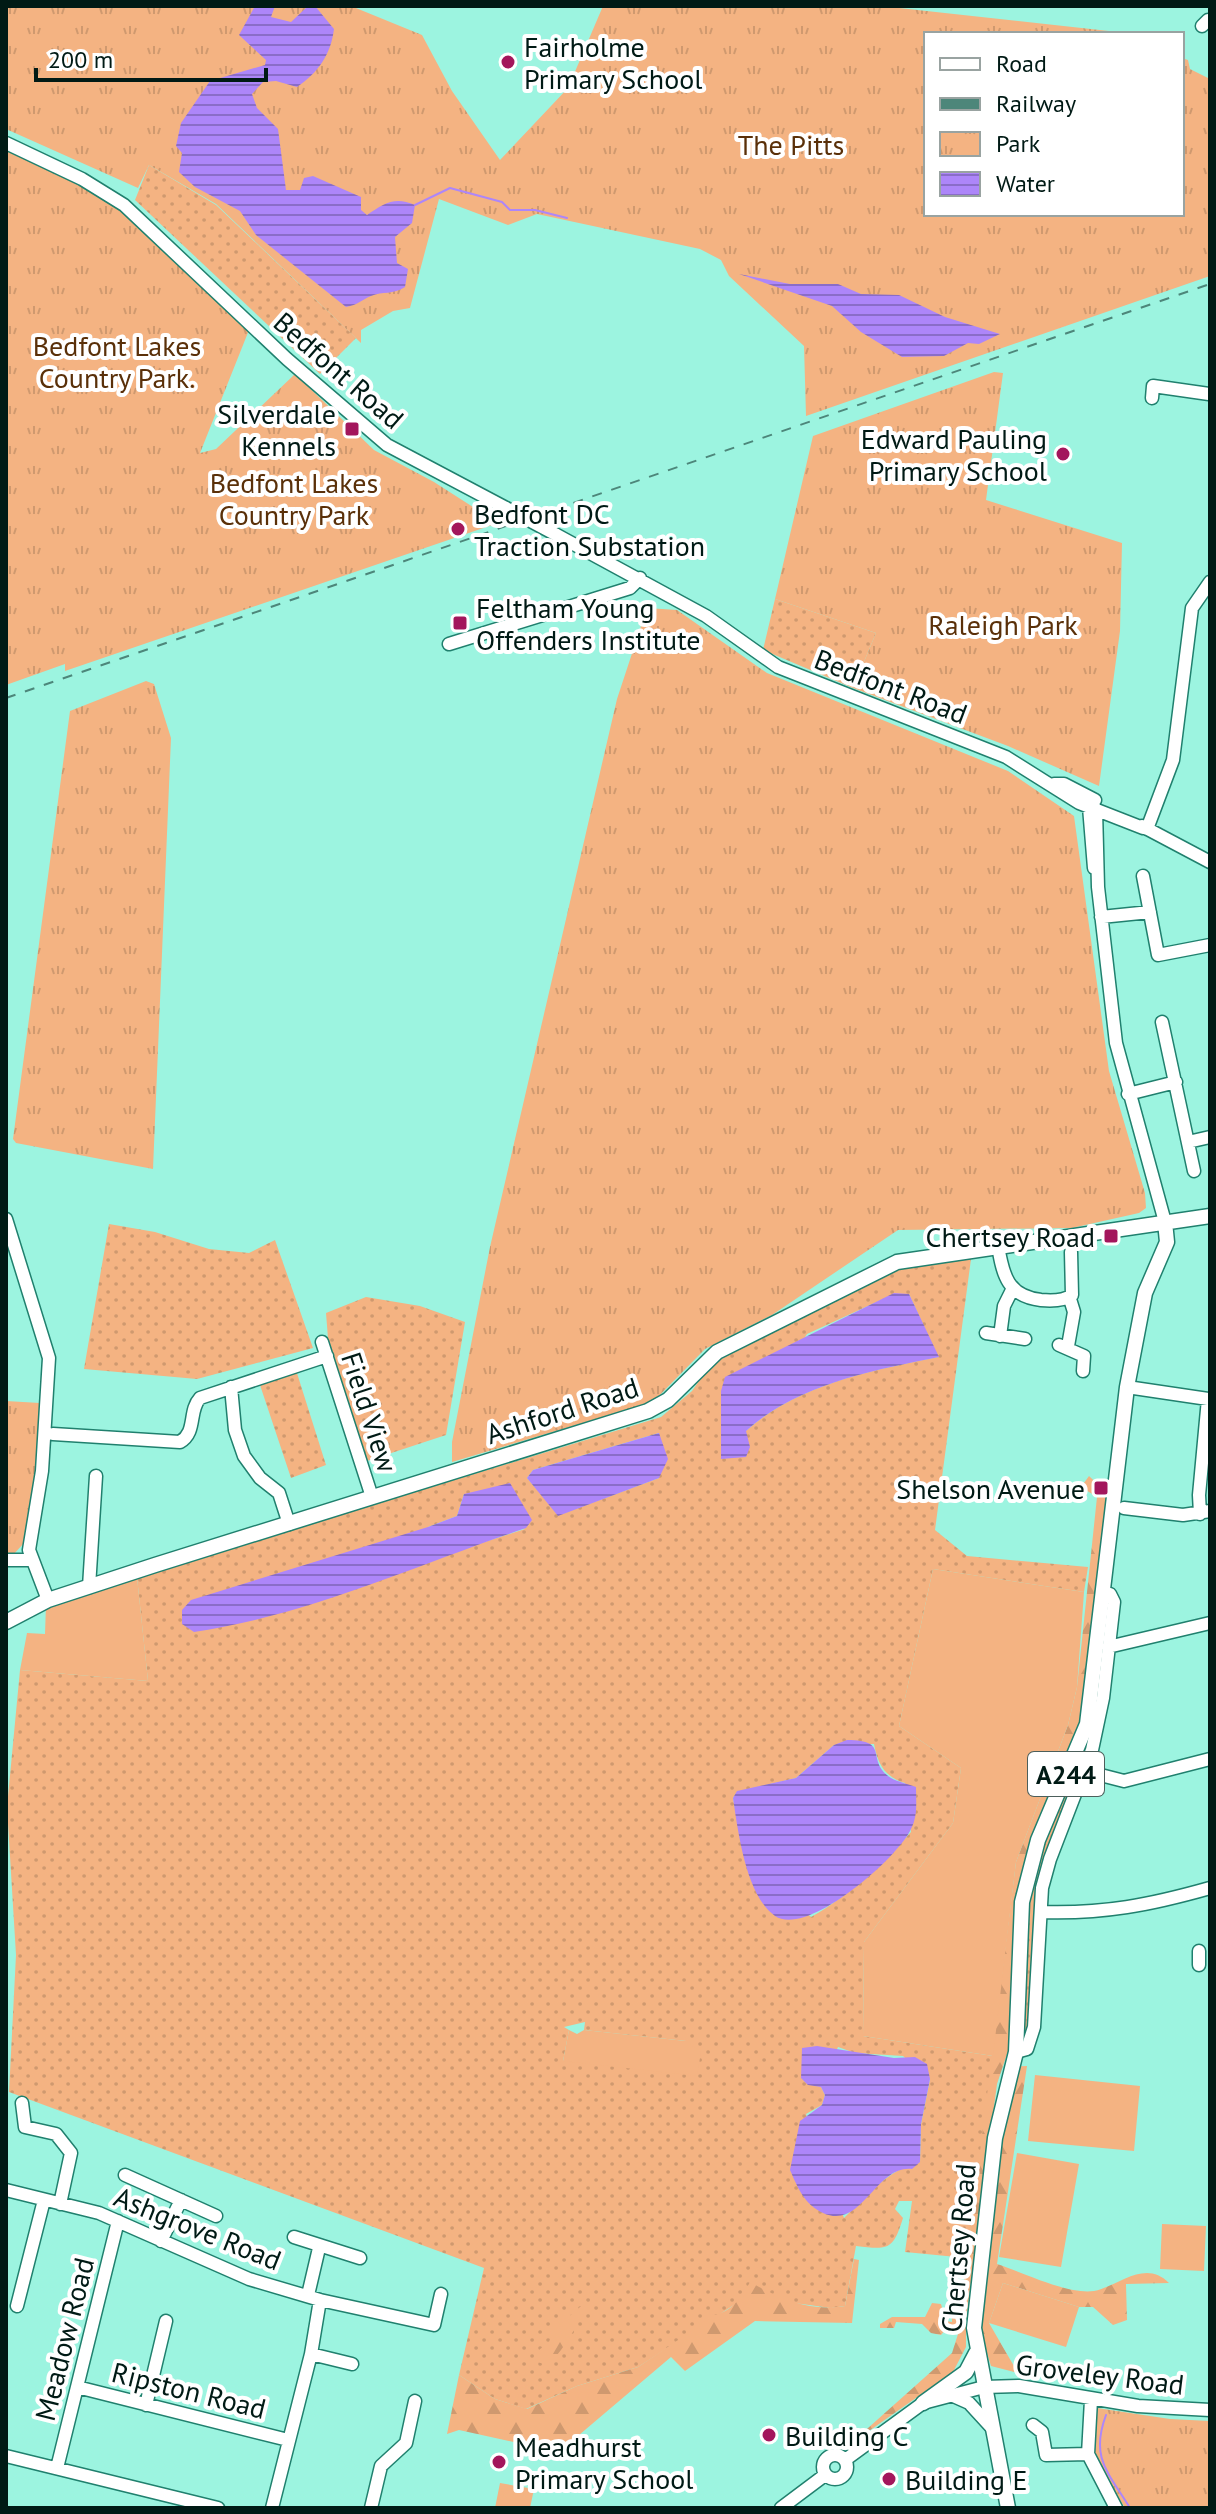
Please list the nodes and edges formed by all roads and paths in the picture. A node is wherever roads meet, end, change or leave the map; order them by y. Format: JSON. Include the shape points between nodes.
{"nodes":[{"id":1,"x":6,"y":143,"type":"edge"},
{"id":2,"x":1153,"y":386,"type":"dead end"},
{"id":3,"x":1210,"y":393,"type":"edge"},
{"id":4,"x":1210,"y":405,"type":"edge"},
{"id":5,"x":640,"y":578,"type":"junction"},
{"id":6,"x":1210,"y":582,"type":"edge"},
{"id":7,"x":449,"y":644,"type":"dead end"},
{"id":8,"x":1093,"y":804,"type":"junction"},
{"id":9,"x":1145,"y":828,"type":"junction"},
{"id":10,"x":1210,"y":862,"type":"edge"},
{"id":11,"x":1143,"y":876,"type":"dead end"},
{"id":12,"x":1150,"y":912,"type":"junction"},
{"id":13,"x":1101,"y":917,"type":"junction"},
{"id":14,"x":1210,"y":945,"type":"edge"},
{"id":15,"x":1162,"y":1022,"type":"dead end"},
{"id":16,"x":1176,"y":1082,"type":"junction"},
{"id":17,"x":1128,"y":1094,"type":"junction"},
{"id":18,"x":1210,"y":1137,"type":"edge"},
{"id":19,"x":1188,"y":1142,"type":"junction"},
{"id":20,"x":1194,"y":1171,"type":"dead end"},
{"id":21,"x":1210,"y":1216,"type":"edge"},
{"id":22,"x":6,"y":1219,"type":"edge"},
{"id":23,"x":1165,"y":1222,"type":"junction"},
{"id":24,"x":998,"y":1246,"type":"junction"},
{"id":25,"x":1071,"y":1252,"type":"dead end"},
{"id":26,"x":1088,"y":1273,"type":"dead end"},
{"id":27,"x":1073,"y":1275,"type":"junction"},
{"id":28,"x":1012,"y":1290,"type":"junction"},
{"id":29,"x":1070,"y":1299,"type":"junction"},
{"id":30,"x":986,"y":1333,"type":"dead end"},
{"id":31,"x":1000,"y":1336,"type":"junction"},
{"id":32,"x":1025,"y":1339,"type":"dead end"},
{"id":33,"x":322,"y":1342,"type":"dead end"},
{"id":34,"x":327,"y":1356,"type":"junction"},
{"id":35,"x":1083,"y":1371,"type":"dead end"},
{"id":36,"x":231,"y":1387,"type":"junction"},
{"id":37,"x":1127,"y":1387,"type":"junction"},
{"id":38,"x":53,"y":1434,"type":"dead end"},
{"id":39,"x":96,"y":1476,"type":"dead end"},
{"id":40,"x":372,"y":1497,"type":"junction"},
{"id":41,"x":1124,"y":1508,"type":"dead end"},
{"id":42,"x":1205,"y":1513,"type":"edge"},
{"id":43,"x":289,"y":1524,"type":"junction"},
{"id":44,"x":6,"y":1560,"type":"edge"},
{"id":45,"x":32,"y":1560,"type":"junction"},
{"id":46,"x":89,"y":1587,"type":"junction"},
{"id":47,"x":1102,"y":1592,"type":"junction"},
{"id":48,"x":48,"y":1600,"type":"junction"},
{"id":49,"x":6,"y":1622,"type":"edge"},
{"id":50,"x":1210,"y":1623,"type":"edge"},
{"id":51,"x":1108,"y":1647,"type":"junction"},
{"id":52,"x":1210,"y":1759,"type":"edge"},
{"id":53,"x":1085,"y":1771,"type":"junction"},
{"id":54,"x":1210,"y":1888,"type":"edge"},
{"id":55,"x":1041,"y":1912,"type":"junction"},
{"id":56,"x":1016,"y":2052,"type":"junction"},
{"id":57,"x":22,"y":2103,"type":"dead end"},
{"id":58,"x":125,"y":2175,"type":"dead end"},
{"id":59,"x":6,"y":2190,"type":"edge"},
{"id":60,"x":44,"y":2200,"type":"junction"},
{"id":61,"x":181,"y":2200,"type":"junction"},
{"id":62,"x":60,"y":2204,"type":"junction"},
{"id":63,"x":216,"y":2216,"type":"dead end"},
{"id":64,"x":118,"y":2221,"type":"junction"},
{"id":65,"x":294,"y":2237,"type":"dead end"},
{"id":66,"x":161,"y":2241,"type":"junction"},
{"id":67,"x":319,"y":2248,"type":"junction"},
{"id":68,"x":360,"y":2258,"type":"dead end"},
{"id":69,"x":441,"y":2294,"type":"dead end"},
{"id":70,"x":314,"y":2297,"type":"junction"},
{"id":71,"x":17,"y":2306,"type":"dead end"},
{"id":72,"x":166,"y":2321,"type":"dead end"},
{"id":73,"x":976,"y":2353,"type":"junction"},
{"id":74,"x":311,"y":2354,"type":"junction"},
{"id":75,"x":352,"y":2364,"type":"dead end"},
{"id":76,"x":77,"y":2387,"type":"junction"},
{"id":77,"x":984,"y":2387,"type":"junction"},
{"id":78,"x":947,"y":2394,"type":"junction"},
{"id":79,"x":1091,"y":2400,"type":"junction"},
{"id":80,"x":415,"y":2401,"type":"dead end"},
{"id":81,"x":923,"y":2403,"type":"junction"},
{"id":82,"x":146,"y":2405,"type":"junction"},
{"id":83,"x":1210,"y":2410,"type":"edge"},
{"id":84,"x":1033,"y":2425,"type":"dead end"},
{"id":85,"x":991,"y":2427,"type":"junction"},
{"id":86,"x":288,"y":2440,"type":"junction"},
{"id":87,"x":1088,"y":2454,"type":"junction"},
{"id":88,"x":6,"y":2456,"type":"edge"},
{"id":89,"x":57,"y":2468,"type":"junction"},
{"id":90,"x":218,"y":2508,"type":"edge"},
{"id":91,"x":272,"y":2508,"type":"edge"},
{"id":92,"x":371,"y":2508,"type":"edge"},
{"id":93,"x":781,"y":2508,"type":"edge"},
{"id":94,"x":1008,"y":2508,"type":"edge"},
{"id":95,"x":1116,"y":2508,"type":"edge"}],
"edges":[{"from":1,"to":5,"type":"street","name":"Bedfont Road","bridge":true,"via":[[124,205],[387,445]]},
{"from":2,"to":3,"type":"street"},
{"from":3,"to":4,"type":"street"},
{"from":5,"to":7,"type":"street","via":[[630,588]]},
{"from":5,"to":8,"type":"street","name":"Bedfont Road","via":[[778,667],[1006,757],[1054,784],[1060,793]]},
{"from":6,"to":9,"type":"street","via":[[1192,608],[1173,760]]},
{"from":8,"to":9,"type":"street","name":"Bedfont Road"},
{"from":8,"to":13,"type":"street","name":"Chertsey Road","via":[[1089,849]]},
{"from":9,"to":10,"type":"street","name":"Bedfont Road"},
{"from":11,"to":12,"type":"street"},
{"from":12,"to":13,"type":"street"},
{"from":12,"to":14,"type":"street","via":[[1153,956]]},
{"from":13,"to":17,"type":"street","name":"Chertsey Road","via":[[1113,1026]]},
{"from":15,"to":16,"type":"street"},
{"from":16,"to":17,"type":"street"},
{"from":16,"to":19,"type":"street"},
{"from":17,"to":23,"type":"street","name":"Chertsey Road"},
{"from":18,"to":19,"type":"street"},
{"from":19,"to":20,"type":"street"},
{"from":21,"to":23,"type":"main road","name":"Ashford Road"},
{"from":22,"to":45,"type":"street","via":[[49,1358],[42,1471],[30,1536]]},
{"from":23,"to":24,"type":"main road","name":"Ashford Road"},
{"from":23,"to":37,"type":"main road","name":"Chertsey Road","number":"A244","via":[[1167,1242],[1145,1293]]},
{"from":24,"to":28,"type":"street"},
{"from":24,"to":40,"type":"main road","name":"Ashford Road","via":[[897,1262],[717,1352],[659,1406]]},
{"from":25,"to":27,"type":"street"},
{"from":26,"to":27,"type":"street"},
{"from":27,"to":29,"type":"street"},
{"from":28,"to":29,"type":"street","via":[[1033,1299]]},
{"from":28,"to":31,"type":"street"},
{"from":29,"to":35,"type":"street","via":[[1074,1312],[1063,1345],[1084,1356]]},
{"from":30,"to":31,"type":"street"},
{"from":31,"to":32,"type":"street"},
{"from":33,"to":34,"type":"street","name":"Field View"},
{"from":34,"to":36,"type":"street"},
{"from":34,"to":40,"type":"street","name":"Field View"},
{"from":36,"to":38,"type":"street","via":[[196,1401],[188,1445]]},
{"from":36,"to":43,"type":"street","via":[[235,1430],[244,1456],[279,1493]]},
{"from":37,"to":42,"type":"street","via":[[1208,1399],[1199,1495]]},
{"from":37,"to":47,"type":"main road","name":"Chertsey Road","number":"A244"},
{"from":39,"to":46,"type":"street"},
{"from":40,"to":43,"type":"main road","name":"Ashford Road"},
{"from":41,"to":42,"type":"street"},
{"from":43,"to":46,"type":"main road","name":"Ashford Road"},
{"from":44,"to":45,"type":"street"},
{"from":45,"to":48,"type":"street"},
{"from":46,"to":48,"type":"main road","name":"Ashford Road"},
{"from":47,"to":51,"type":"street","name":"Chertsey Road","via":[[1113,1597]]},
{"from":47,"to":56,"type":"main road","name":"Chertsey Road","number":"A244","via":[[1087,1724],[1038,1840],[1022,1902]]},
{"from":48,"to":49,"type":"main road","name":"Ashford Road"},
{"from":50,"to":51,"type":"street"},
{"from":51,"to":53,"type":"street","name":"Chertsey Road","via":[[1103,1698]]},
{"from":52,"to":53,"type":"street","via":[[1124,1781]]},
{"from":53,"to":55,"type":"street","name":"Chertsey Road","via":[[1050,1859]]},
{"from":54,"to":55,"type":"street","via":[[1110,1912]]},
{"from":55,"to":56,"type":"street","name":"Chertsey Road","via":[[1034,2027],[1030,2046]]},
{"from":56,"to":73,"type":"main road","name":"Chertsey Road","number":"A244","via":[[995,2138],[974,2313]]},
{"from":57,"to":62,"type":"street","via":[[25,2127],[56,2134],[71,2153]]},
{"from":58,"to":61,"type":"street"},
{"from":59,"to":60,"type":"street","name":"Ashgrove Road"},
{"from":60,"to":62,"type":"street","name":"Ashgrove Road"},
{"from":60,"to":71,"type":"street"},
{"from":61,"to":63,"type":"street"},
{"from":61,"to":66,"type":"street"},
{"from":62,"to":64,"type":"street","name":"Ashgrove Road"},
{"from":64,"to":66,"type":"street","name":"Ashgrove Road"},
{"from":64,"to":76,"type":"street","name":"Meadow Road"},
{"from":65,"to":67,"type":"street"},
{"from":66,"to":70,"type":"street","name":"Ashgrove Road","via":[[249,2279]]},
{"from":67,"to":68,"type":"street"},
{"from":67,"to":70,"type":"street"},
{"from":69,"to":70,"type":"street","name":"Ashgrove Road","via":[[434,2325]]},
{"from":70,"to":74,"type":"street"},
{"from":72,"to":82,"type":"street"},
{"from":73,"to":77,"type":"main road","name":"Chertsey Road","number":"A244"},
{"from":73,"to":81,"type":"main road","via":[[964,2373]]},
{"from":74,"to":75,"type":"street"},
{"from":74,"to":86,"type":"street"},
{"from":76,"to":82,"type":"street","name":"Ripston Road"},
{"from":76,"to":89,"type":"street","name":"Meadow Road"},
{"from":77,"to":78,"type":"street"},
{"from":77,"to":79,"type":"street","name":"Groveley Road","via":[[1030,2387]]},
{"from":77,"to":85,"type":"main road","number":"A244"},
{"from":78,"to":81,"type":"street"},
{"from":78,"to":85,"type":"street","via":[[969,2403]]},
{"from":79,"to":83,"type":"street","name":"Groveley Road"},
{"from":79,"to":87,"type":"street"},
{"from":80,"to":92,"type":"street","via":[[406,2443],[381,2466]]},
{"from":81,"to":93,"type":"street","via":[[845,2460],[842,2478],[825,2475]]},
{"from":82,"to":86,"type":"street","name":"Ripston Road"},
{"from":84,"to":87,"type":"street","via":[[1042,2432],[1046,2455]]},
{"from":85,"to":94,"type":"main road","number":"A244"},
{"from":86,"to":91,"type":"street"},
{"from":87,"to":95,"type":"street"},
{"from":88,"to":89,"type":"street"},
{"from":89,"to":90,"type":"street"}]}
